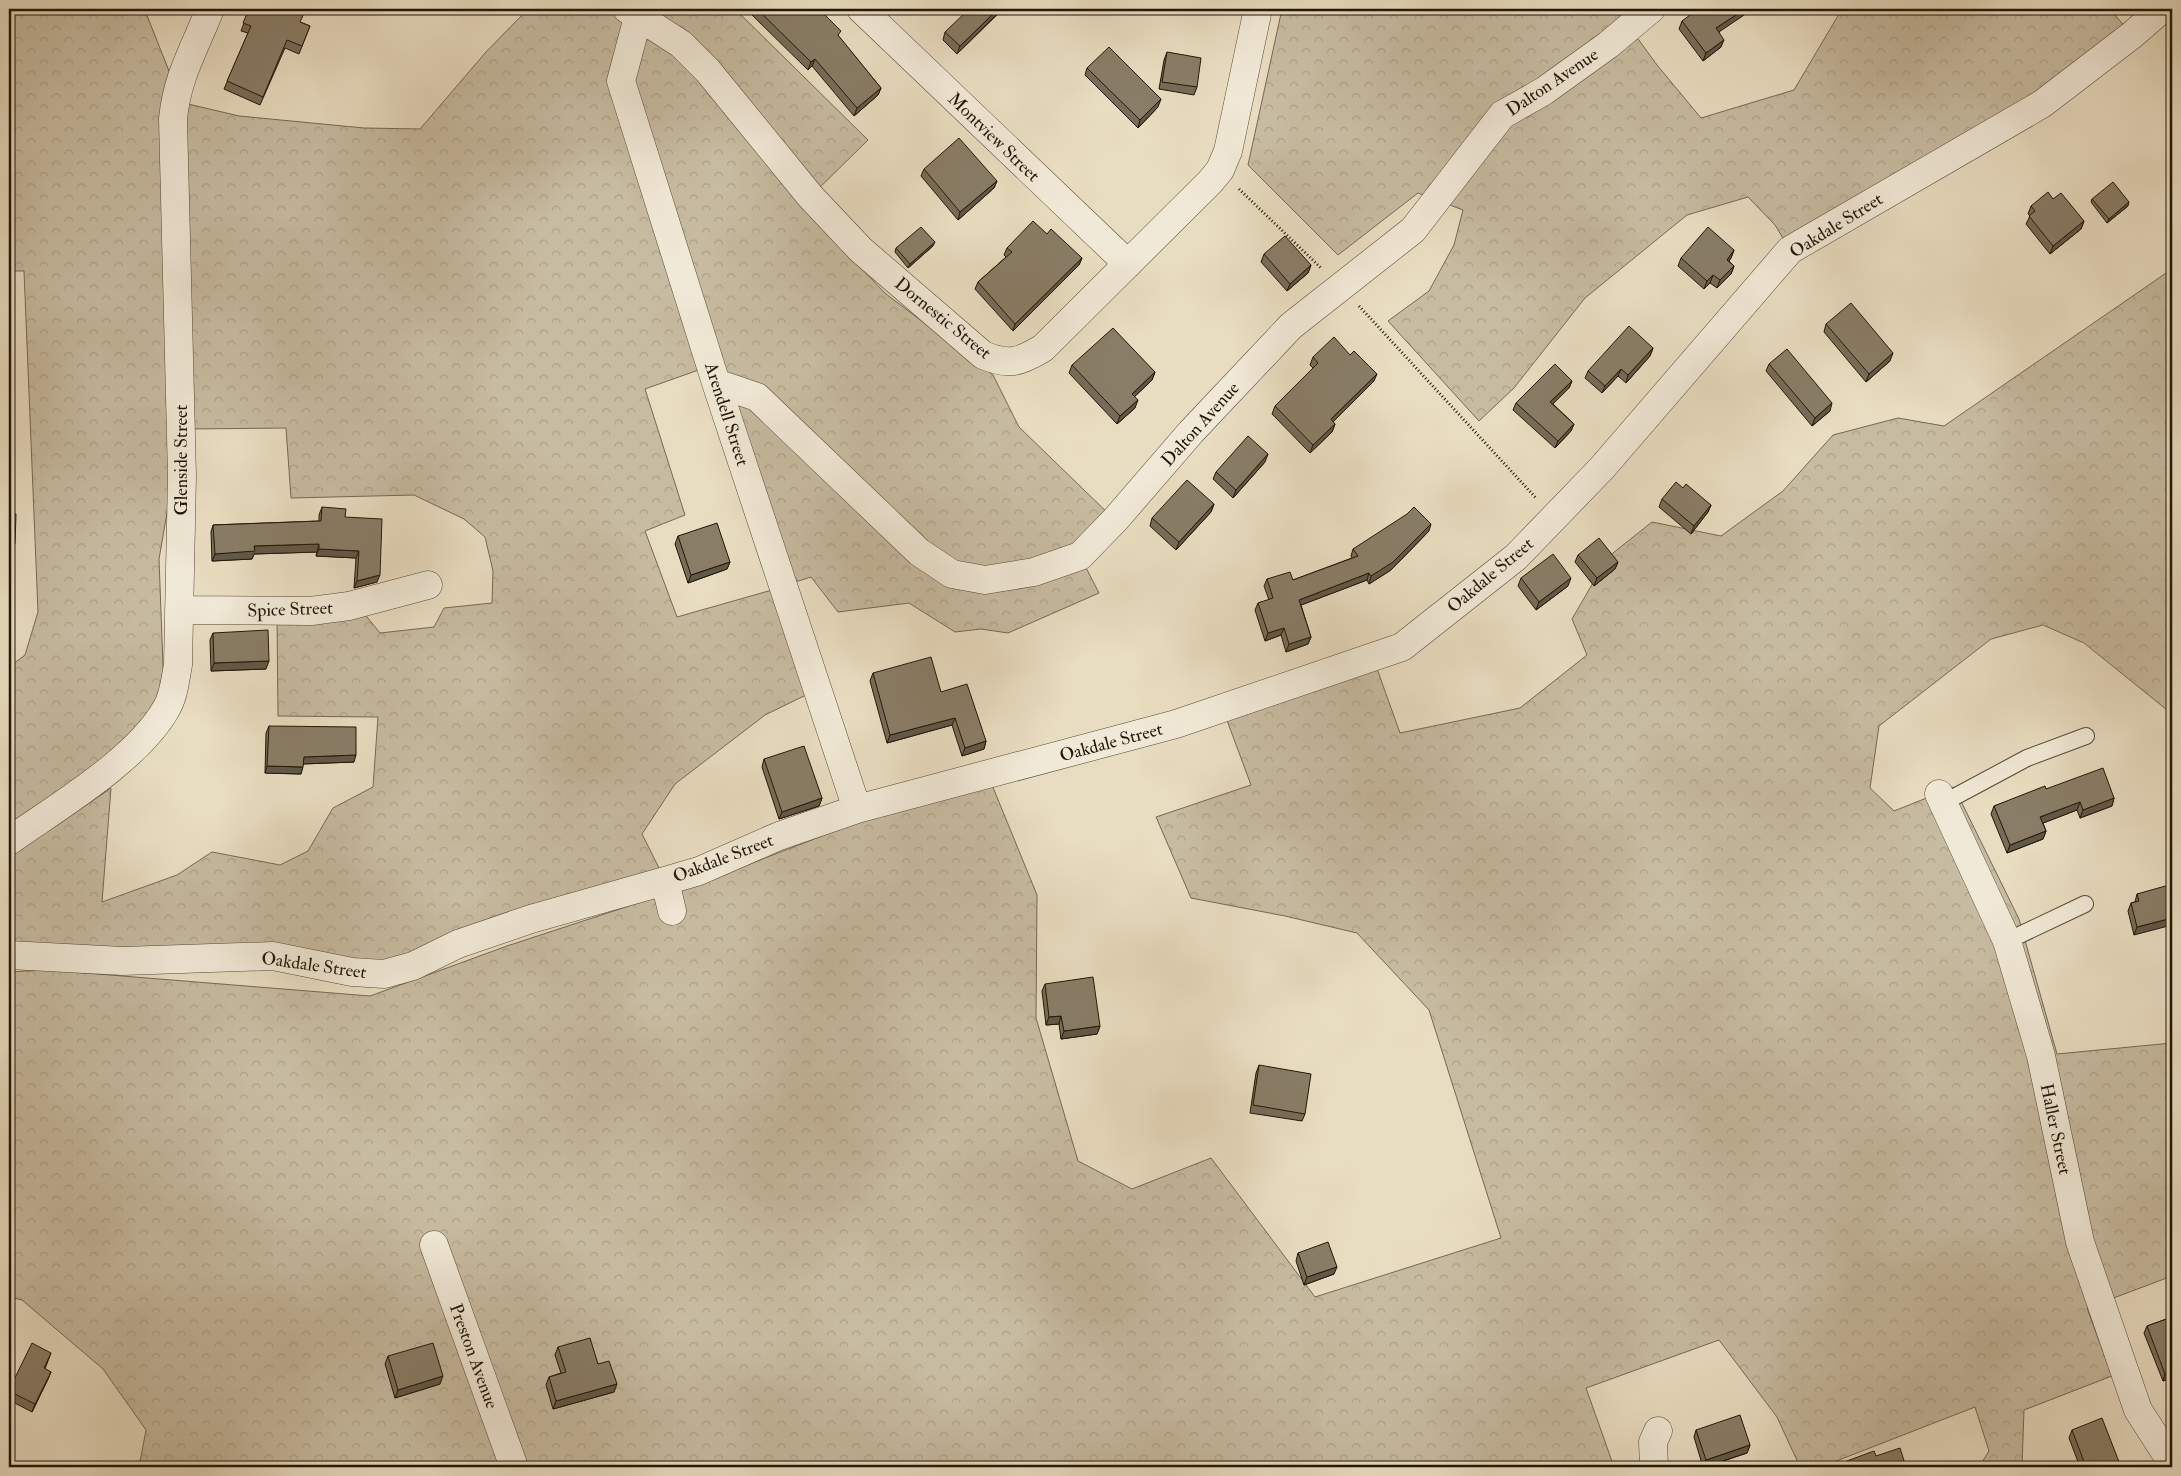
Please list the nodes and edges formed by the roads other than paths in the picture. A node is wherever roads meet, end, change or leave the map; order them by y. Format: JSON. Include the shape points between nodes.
{"nodes":[{"id":1,"x":210,"y":9,"type":"edge"},
{"id":2,"x":861,"y":9,"type":"edge"},
{"id":3,"x":1258,"y":9,"type":"edge"},
{"id":4,"x":1651,"y":9,"type":"edge"},
{"id":5,"x":2162,"y":9,"type":"edge"},
{"id":6,"x":632,"y":13,"type":"edge"},
{"id":7,"x":1128,"y":264,"type":"junction"},
{"id":8,"x":716,"y":383,"type":"junction"},
{"id":9,"x":428,"y":585,"type":"dead end"},
{"id":10,"x":179,"y":610,"type":"junction"},
{"id":11,"x":2086,"y":736,"type":"dead end"},
{"id":12,"x":1941,"y":798,"type":"joint"},
{"id":13,"x":857,"y":809,"type":"junction"},
{"id":14,"x":9,"y":841,"type":"edge"},
{"id":15,"x":665,"y":881,"type":"junction"},
{"id":16,"x":2085,"y":904,"type":"dead end"},
{"id":17,"x":672,"y":911,"type":"dead end"},
{"id":18,"x":2007,"y":940,"type":"junction"},
{"id":19,"x":9,"y":955,"type":"edge"},
{"id":20,"x":434,"y":1245,"type":"dead end"},
{"id":21,"x":1658,"y":1431,"type":"dead end"},
{"id":22,"x":2172,"y":1463,"type":"edge"},
{"id":23,"x":514,"y":1467,"type":"edge"},
{"id":24,"x":1654,"y":1467,"type":"edge"}],
"edges":[{"from":1,"to":10,"type":"street","name":"Glenside Street","via":[[182,73],[173,119],[182,476]]},
{"from":2,"to":7,"type":"street","name":"Montview Street"},
{"from":3,"to":7,"type":"street","name":"Dornestic Street","via":[[1228,151],[1220,170]]},
{"from":4,"to":8,"type":"street","name":"Dalton Avenue","via":[[1544,91],[1502,115],[1413,230],[1291,326],[1080,556],[1034,572],[985,580],[952,574],[919,552],[757,397]]},
{"from":5,"to":13,"type":"street","name":"Oakdale Street","via":[[2042,104],[1790,250],[1602,468],[1516,557],[1402,647],[1176,724]]},
{"from":6,"to":7,"type":"street","name":"Dornestic Street","via":[[682,44],[810,196],[861,250],[983,355],[999,362],[1012,362],[1027,358],[1043,348]]},
{"from":6,"to":8,"type":"street","name":"Arendell Street","via":[[621,81]]},
{"from":8,"to":13,"type":"street","name":"Arendell Street"},
{"from":9,"to":10,"type":"street","name":"Spice Street","via":[[349,606],[311,611]]},
{"from":10,"to":14,"type":"street","name":"Glenside Street","via":[[178,665],[173,691],[167,708],[154,727],[124,757]]},
{"from":11,"to":12,"type":"lane","via":[[2027,758]]},
{"from":12,"to":18,"type":"street","name":"Haller Street"},
{"from":13,"to":15,"type":"street","name":"Oakdale Street","via":[[780,836],[699,871]]},
{"from":15,"to":17,"type":"street","name":"Oakdale Street"},
{"from":15,"to":19,"type":"street","name":"Oakdale Street","via":[[531,919],[458,944],[413,966],[384,974],[352,972],[273,956],[123,961]]},
{"from":16,"to":18,"type":"lane"},
{"from":18,"to":22,"type":"street","name":"Haller Street","via":[[2041,1056],[2080,1242],[2138,1410]]},
{"from":20,"to":23,"type":"street","name":"Preston Avenue"},
{"from":21,"to":24,"type":"street","via":[[1653,1442]]}]}
